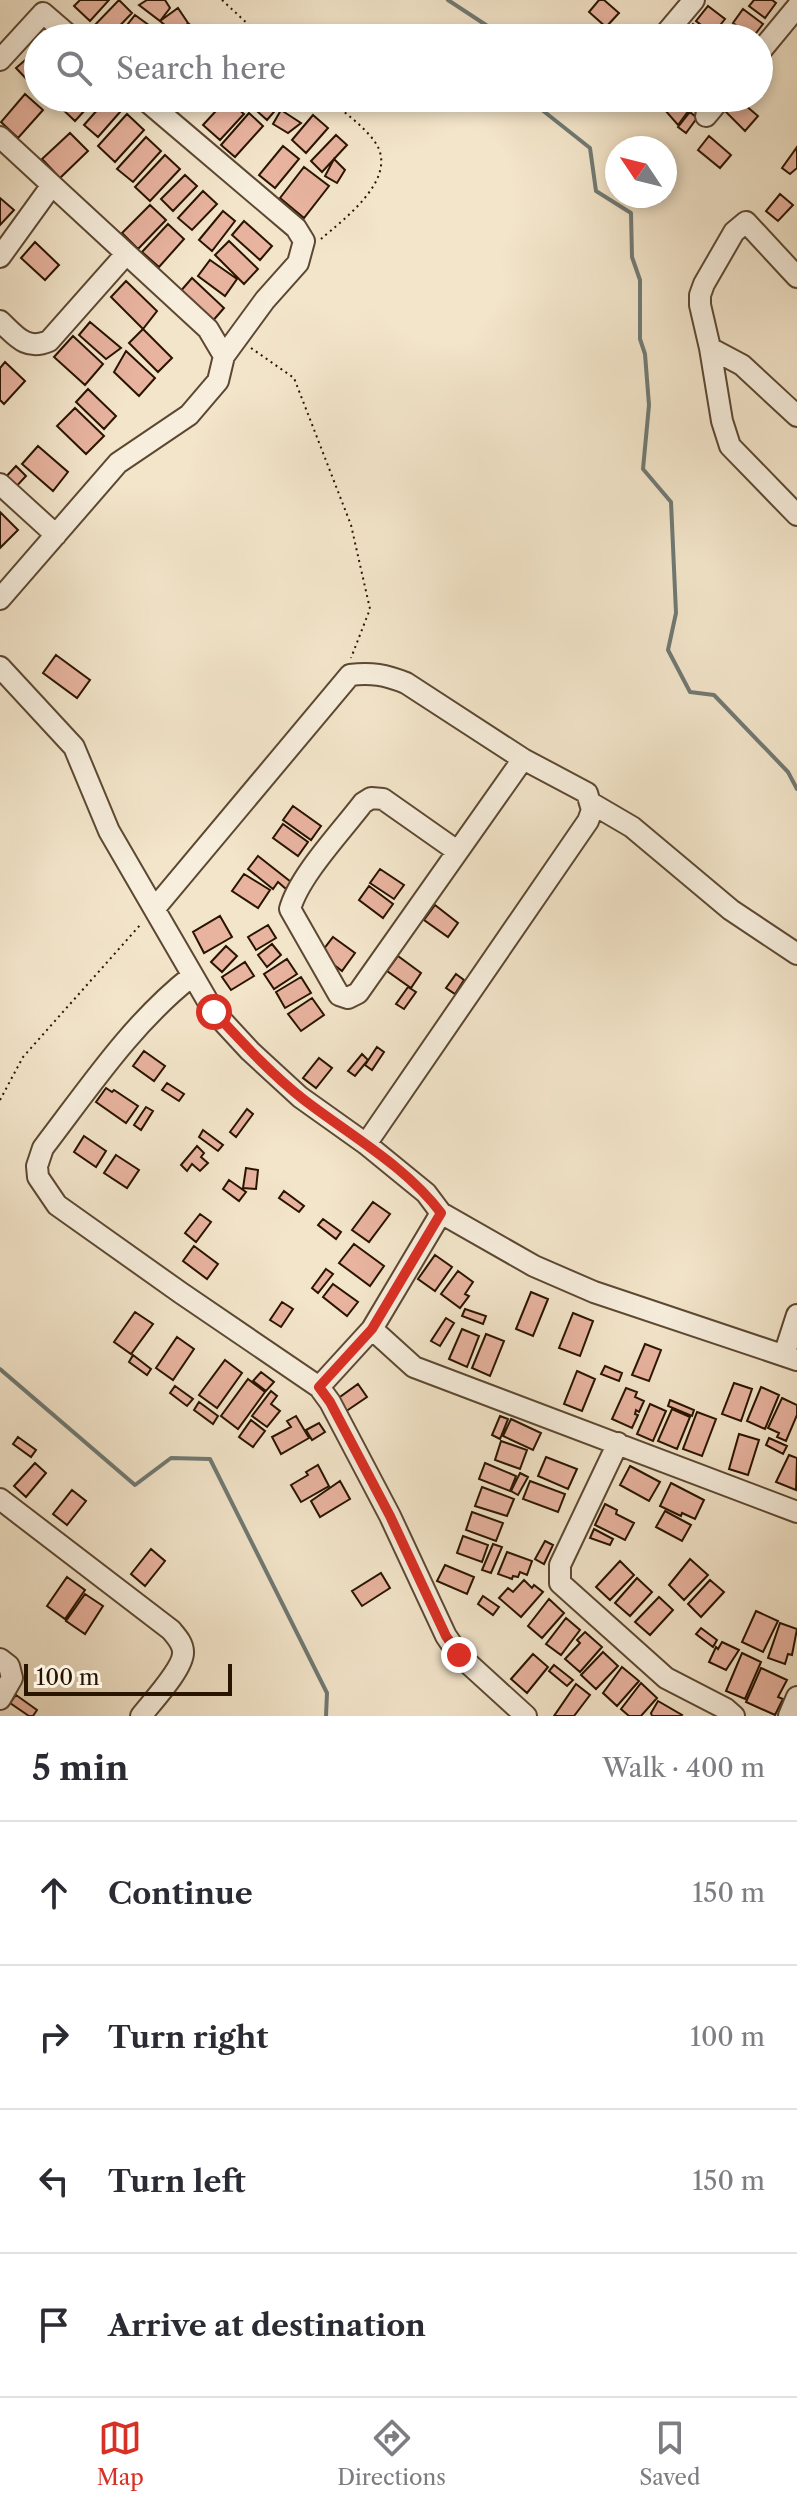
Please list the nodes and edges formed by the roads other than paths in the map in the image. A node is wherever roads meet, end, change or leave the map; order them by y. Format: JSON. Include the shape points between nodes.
{"nodes":[{"id":1,"x":694,"y":0,"type":"edge"},
{"id":2,"x":797,"y":7,"type":"edge"},
{"id":3,"x":33,"y":24,"type":"edge"},
{"id":4,"x":56,"y":24,"type":"edge"},
{"id":5,"x":674,"y":24,"type":"edge"},
{"id":6,"x":24,"y":34,"type":"edge"},
{"id":7,"x":773,"y":36,"type":"edge"},
{"id":8,"x":0,"y":60,"type":"edge"},
{"id":9,"x":159,"y":112,"type":"edge"},
{"id":10,"x":709,"y":112,"type":"edge"},
{"id":11,"x":706,"y":116,"type":"dead end"},
{"id":12,"x":0,"y":137,"type":"edge"},
{"id":13,"x":52,"y":185,"type":"junction"},
{"id":14,"x":126,"y":254,"type":"junction"},
{"id":15,"x":0,"y":257,"type":"edge"},
{"id":16,"x":794,"y":266,"type":"edge"},
{"id":17,"x":0,"y":321,"type":"edge"},
{"id":18,"x":208,"y":329,"type":"junction"},
{"id":19,"x":242,"y":331,"type":"junction"},
{"id":20,"x":710,"y":348,"type":"junction"},
{"id":21,"x":224,"y":356,"type":"junction"},
{"id":22,"x":797,"y":416,"type":"edge"},
{"id":23,"x":0,"y":484,"type":"edge"},
{"id":24,"x":797,"y":515,"type":"edge"},
{"id":25,"x":56,"y":535,"type":"junction"},
{"id":26,"x":0,"y":599,"type":"edge"},
{"id":27,"x":0,"y":667,"type":"edge"},
{"id":28,"x":523,"y":759,"type":"junction"},
{"id":29,"x":591,"y":803,"type":"junction"},
{"id":30,"x":457,"y":851,"type":"junction"},
{"id":31,"x":155,"y":908,"type":"junction"},
{"id":32,"x":797,"y":954,"type":"edge"},
{"id":33,"x":192,"y":976,"type":"junction"},
{"id":34,"x":366,"y":1144,"type":"junction"},
{"id":35,"x":441,"y":1213,"type":"junction"},
{"id":36,"x":797,"y":1315,"type":"edge"},
{"id":37,"x":372,"y":1329,"type":"junction"},
{"id":38,"x":791,"y":1358,"type":"edge"},
{"id":39,"x":319,"y":1387,"type":"junction"},
{"id":40,"x":618,"y":1443,"type":"junction"},
{"id":41,"x":0,"y":1499,"type":"edge"},
{"id":42,"x":797,"y":1512,"type":"edge"},
{"id":43,"x":0,"y":1659,"type":"edge"},
{"id":44,"x":797,"y":1697,"type":"edge"},
{"id":45,"x":0,"y":1699,"type":"edge"},
{"id":46,"x":141,"y":1716,"type":"edge"},
{"id":47,"x":526,"y":1716,"type":"edge"},
{"id":48,"x":734,"y":1716,"type":"edge"},
{"id":49,"x":789,"y":1716,"type":"edge"}],
"edges":[{"from":1,"to":5,"type":"street"},
{"from":2,"to":7,"type":"street"},
{"from":3,"to":4,"type":"street","via":[[43,13]]},
{"from":6,"to":8,"type":"street"},
{"from":9,"to":19,"type":"street","via":[[296,228],[304,241],[298,263]]},
{"from":10,"to":11,"type":"street"},
{"from":12,"to":13,"type":"street"},
{"from":13,"to":14,"type":"street"},
{"from":13,"to":15,"type":"street"},
{"from":14,"to":17,"type":"street","via":[[49,341],[28,345]]},
{"from":14,"to":18,"type":"street"},
{"from":16,"to":20,"type":"street","via":[[746,222],[734,232],[700,295]]},
{"from":18,"to":19,"type":"street"},
{"from":18,"to":21,"type":"street"},
{"from":19,"to":21,"type":"street"},
{"from":20,"to":22,"type":"street","via":[[742,365]]},
{"from":20,"to":24,"type":"street","via":[[730,446]]},
{"from":21,"to":25,"type":"street","via":[[218,381],[189,415],[118,463]]},
{"from":23,"to":25,"type":"street"},
{"from":25,"to":26,"type":"street"},
{"from":27,"to":31,"type":"street","via":[[74,747],[109,831]]},
{"from":28,"to":29,"type":"street","via":[[587,793]]},
{"from":28,"to":30,"type":"street"},
{"from":28,"to":31,"type":"street","via":[[406,683],[367,672],[350,675]]},
{"from":29,"to":32,"type":"street","via":[[632,827],[731,910]]},
{"from":29,"to":34,"type":"street","via":[[588,821]]},
{"from":30,"to":30,"type":"street","via":[[358,993],[339,995],[290,909],[295,893],[363,803],[383,799]]},
{"from":31,"to":33,"type":"street"},
{"from":33,"to":34,"type":"street","via":[[214,1012],[250,1051],[300,1097]]},
{"from":33,"to":39,"type":"street","via":[[140,1022],[43,1148],[38,1177],[57,1205]]},
{"from":34,"to":35,"type":"street","via":[[426,1193]]},
{"from":35,"to":37,"type":"street"},
{"from":35,"to":38,"type":"street","via":[[534,1266],[594,1292]]},
{"from":36,"to":38,"type":"street"},
{"from":37,"to":39,"type":"street"},
{"from":37,"to":40,"type":"street","via":[[414,1367]]},
{"from":39,"to":47,"type":"street","via":[[390,1516],[446,1636],[459,1655]]},
{"from":40,"to":42,"type":"street"},
{"from":40,"to":48,"type":"street","via":[[560,1565],[560,1583],[666,1678]]},
{"from":41,"to":46,"type":"street","via":[[179,1640],[180,1664]]},
{"from":43,"to":45,"type":"street","via":[[12,1678]]},
{"from":44,"to":49,"type":"street"}]}
